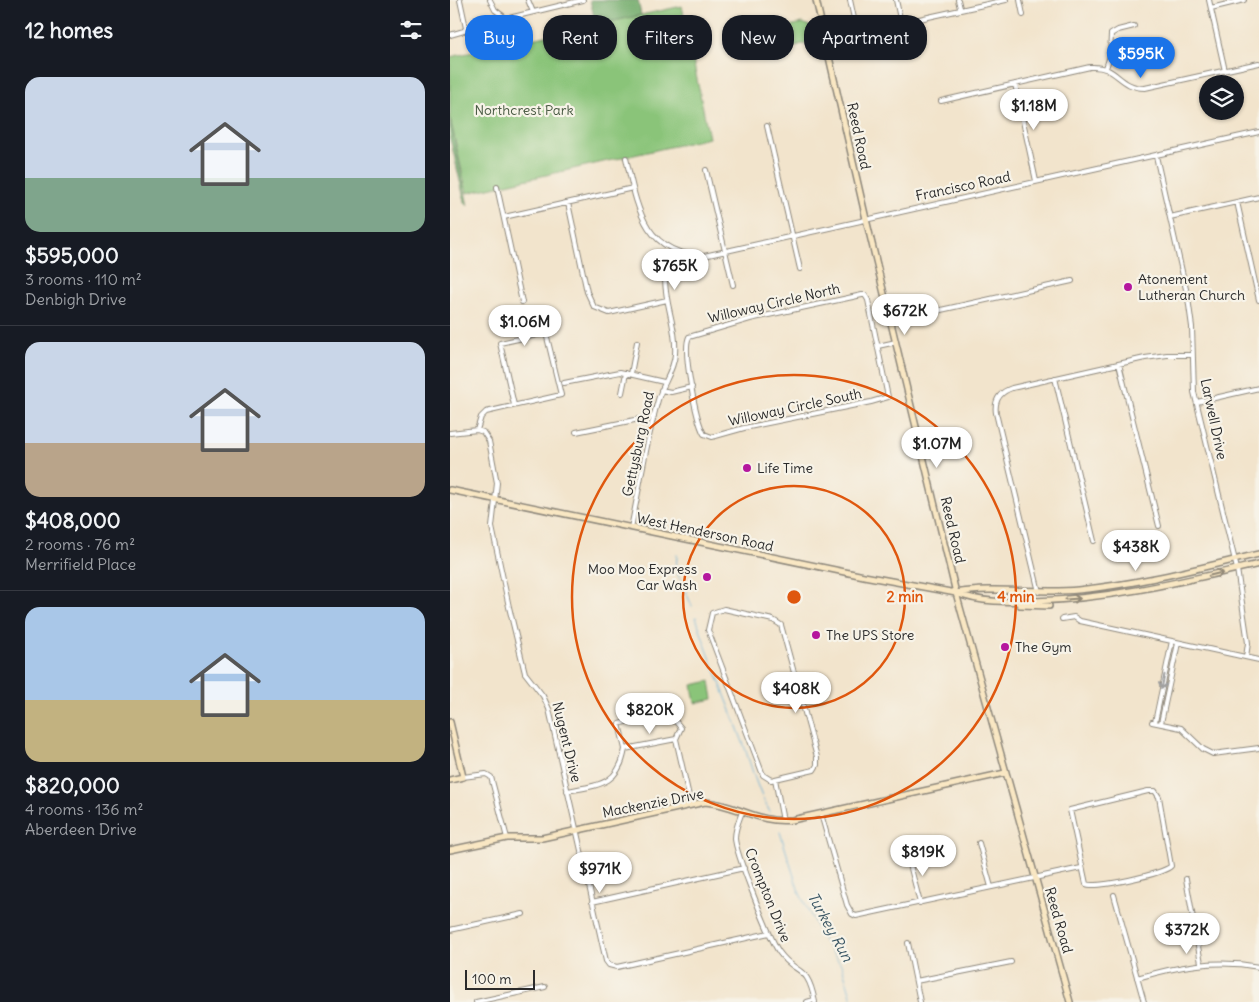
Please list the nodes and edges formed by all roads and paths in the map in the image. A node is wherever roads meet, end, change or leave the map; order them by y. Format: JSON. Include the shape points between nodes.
{"nodes":[{"id":1,"x":460,"y":0,"type":"edge"},
{"id":2,"x":490,"y":0,"type":"edge"},
{"id":3,"x":528,"y":0,"type":"edge"},
{"id":4,"x":580,"y":0,"type":"edge"},
{"id":5,"x":816,"y":0,"type":"edge"},
{"id":6,"x":850,"y":0,"type":"edge"},
{"id":7,"x":896,"y":0,"type":"edge"},
{"id":8,"x":958,"y":0,"type":"edge"},
{"id":9,"x":1006,"y":0,"type":"edge"},
{"id":10,"x":1020,"y":0,"type":"edge"},
{"id":11,"x":1209,"y":0,"type":"edge"},
{"id":12,"x":1244,"y":0,"type":"edge"},
{"id":13,"x":960,"y":8,"type":"junction"},
{"id":14,"x":1211,"y":8,"type":"junction"},
{"id":15,"x":534,"y":12,"type":"junction"},
{"id":16,"x":1023,"y":14,"type":"dead end"},
{"id":17,"x":501,"y":15,"type":"edge"},
{"id":18,"x":522,"y":15,"type":"edge"},
{"id":19,"x":853,"y":15,"type":"edge"},
{"id":20,"x":1134,"y":26,"type":"dead end"},
{"id":21,"x":450,"y":34,"type":"edge"},
{"id":22,"x":1259,"y":64,"type":"edge"},
{"id":23,"x":1106,"y":68,"type":"junction"},
{"id":24,"x":1225,"y":71,"type":"junction"},
{"id":25,"x":1015,"y":84,"type":"junction"},
{"id":26,"x":941,"y":100,"type":"dead end"},
{"id":27,"x":767,"y":126,"type":"dead end"},
{"id":28,"x":1259,"y":132,"type":"edge"},
{"id":29,"x":1156,"y":156,"type":"junction"},
{"id":30,"x":626,"y":158,"type":"dead end"},
{"id":31,"x":706,"y":170,"type":"dead end"},
{"id":32,"x":1036,"y":181,"type":"junction"},
{"id":33,"x":496,"y":187,"type":"dead end"},
{"id":34,"x":633,"y":188,"type":"junction"},
{"id":35,"x":1259,"y":197,"type":"edge"},
{"id":36,"x":1237,"y":202,"type":"junction"},
{"id":37,"x":568,"y":203,"type":"junction"},
{"id":38,"x":504,"y":217,"type":"junction"},
{"id":39,"x":1170,"y":217,"type":"junction"},
{"id":40,"x":866,"y":219,"type":"junction"},
{"id":41,"x":793,"y":236,"type":"junction"},
{"id":42,"x":673,"y":250,"type":"junction"},
{"id":43,"x":725,"y":252,"type":"junction"},
{"id":44,"x":800,"y":269,"type":"dead end"},
{"id":45,"x":1072,"y":280,"type":"dead end"},
{"id":46,"x":732,"y":285,"type":"dead end"},
{"id":47,"x":667,"y":300,"type":"junction"},
{"id":48,"x":1259,"y":300,"type":"edge"},
{"id":49,"x":522,"y":302,"type":"dead end"},
{"id":50,"x":891,"y":321,"type":"junction"},
{"id":51,"x":637,"y":342,"type":"dead end"},
{"id":52,"x":896,"y":342,"type":"junction"},
{"id":53,"x":878,"y":346,"type":"junction"},
{"id":54,"x":1192,"y":355,"type":"junction"},
{"id":55,"x":1119,"y":364,"type":"junction"},
{"id":56,"x":628,"y":373,"type":"junction"},
{"id":57,"x":1055,"y":378,"type":"junction"},
{"id":58,"x":664,"y":382,"type":"junction"},
{"id":59,"x":564,"y":383,"type":"dead end"},
{"id":60,"x":692,"y":387,"type":"junction"},
{"id":61,"x":1259,"y":388,"type":"edge"},
{"id":62,"x":661,"y":390,"type":"junction"},
{"id":63,"x":622,"y":392,"type":"dead end"},
{"id":64,"x":1197,"y":402,"type":"junction"},
{"id":65,"x":514,"y":405,"type":"junction"},
{"id":66,"x":654,"y":416,"type":"junction"},
{"id":67,"x":477,"y":430,"type":"junction"},
{"id":68,"x":576,"y":432,"type":"dead end"},
{"id":69,"x":450,"y":433,"type":"edge"},
{"id":70,"x":450,"y":490,"type":"edge"},
{"id":71,"x":496,"y":500,"type":"junction"},
{"id":72,"x":1159,"y":526,"type":"dead end"},
{"id":73,"x":631,"y":528,"type":"junction"},
{"id":74,"x":1094,"y":541,"type":"dead end"},
{"id":75,"x":1259,"y":554,"type":"edge"},
{"id":76,"x":1235,"y":560,"type":"junction"},
{"id":77,"x":1259,"y":564,"type":"edge"},
{"id":78,"x":1237,"y":569,"type":"junction"},
{"id":79,"x":1039,"y":592,"type":"junction"},
{"id":80,"x":956,"y":593,"type":"junction"},
{"id":81,"x":1016,"y":601,"type":"junction"},
{"id":82,"x":1049,"y":606,"type":"dead end"},
{"id":83,"x":1062,"y":619,"type":"dead end"},
{"id":84,"x":1172,"y":641,"type":"junction"},
{"id":85,"x":1178,"y":643,"type":"junction"},
{"id":86,"x":1246,"y":657,"type":"junction"},
{"id":87,"x":1259,"y":660,"type":"edge"},
{"id":88,"x":450,"y":722,"type":"edge"},
{"id":89,"x":1161,"y":723,"type":"junction"},
{"id":90,"x":676,"y":739,"type":"junction"},
{"id":91,"x":1259,"y":748,"type":"edge"},
{"id":92,"x":625,"y":749,"type":"junction"},
{"id":93,"x":1005,"y":773,"type":"junction"},
{"id":94,"x":463,"y":778,"type":"junction"},
{"id":95,"x":774,"y":779,"type":"junction"},
{"id":96,"x":450,"y":780,"type":"edge"},
{"id":97,"x":568,"y":791,"type":"junction"},
{"id":98,"x":691,"y":805,"type":"junction"},
{"id":99,"x":742,"y":812,"type":"junction"},
{"id":100,"x":821,"y":814,"type":"junction"},
{"id":101,"x":783,"y":821,"type":"junction"},
{"id":102,"x":576,"y":830,"type":"junction"},
{"id":103,"x":507,"y":838,"type":"junction"},
{"id":104,"x":979,"y":842,"type":"dead end"},
{"id":105,"x":450,"y":850,"type":"edge"},
{"id":106,"x":908,"y":857,"type":"dead end"},
{"id":107,"x":744,"y":868,"type":"junction"},
{"id":108,"x":1081,"y":868,"type":"junction"},
{"id":109,"x":1035,"y":878,"type":"junction"},
{"id":110,"x":1186,"y":879,"type":"dead end"},
{"id":111,"x":991,"y":887,"type":"junction"},
{"id":112,"x":1114,"y":895,"type":"dead end"},
{"id":113,"x":592,"y":902,"type":"junction"},
{"id":114,"x":920,"y":903,"type":"junction"},
{"id":115,"x":523,"y":914,"type":"dead end"},
{"id":116,"x":450,"y":930,"type":"edge"},
{"id":117,"x":769,"y":933,"type":"junction"},
{"id":118,"x":908,"y":943,"type":"dead end"},
{"id":119,"x":1011,"y":962,"type":"dead end"},
{"id":120,"x":1201,"y":963,"type":"junction"},
{"id":121,"x":1259,"y":967,"type":"edge"},
{"id":122,"x":1137,"y":978,"type":"junction"},
{"id":123,"x":916,"y":981,"type":"junction"},
{"id":124,"x":545,"y":987,"type":"dead end"},
{"id":125,"x":815,"y":1001,"type":"edge"},
{"id":126,"x":476,"y":1002,"type":"edge"},
{"id":127,"x":806,"y":1002,"type":"edge"},
{"id":128,"x":920,"y":1002,"type":"edge"},
{"id":129,"x":1070,"y":1002,"type":"edge"},
{"id":130,"x":1144,"y":1002,"type":"edge"}],
"edges":[{"from":1,"to":21,"type":"street","via":[[466,28]]},
{"from":2,"to":17,"type":"street"},
{"from":3,"to":15,"type":"street"},
{"from":4,"to":15,"type":"street"},
{"from":5,"to":40,"type":"main road","name":"Reed Road"},
{"from":6,"to":19,"type":"street"},
{"from":7,"to":13,"type":"street","via":[[901,23]]},
{"from":8,"to":13,"type":"street"},
{"from":9,"to":13,"type":"street","via":[[969,9]]},
{"from":10,"to":16,"type":"street"},
{"from":11,"to":14,"type":"street"},
{"from":12,"to":14,"type":"street"},
{"from":14,"to":24,"type":"street"},
{"from":15,"to":18,"type":"street"},
{"from":20,"to":23,"type":"street","via":[[1111,34]]},
{"from":22,"to":24,"type":"street"},
{"from":23,"to":24,"type":"street","via":[[1130,87],[1137,88]]},
{"from":23,"to":25,"type":"street","via":[[1090,67]]},
{"from":25,"to":26,"type":"street"},
{"from":25,"to":32,"type":"street"},
{"from":27,"to":41,"type":"street"},
{"from":28,"to":29,"type":"street","name":"Francisco Road"},
{"from":29,"to":32,"type":"street","name":"Francisco Road"},
{"from":29,"to":39,"type":"street","name":"Larwell Drive"},
{"from":30,"to":34,"type":"street"},
{"from":31,"to":43,"type":"street"},
{"from":32,"to":40,"type":"street","name":"Francisco Road"},
{"from":33,"to":38,"type":"street"},
{"from":34,"to":37,"type":"street"},
{"from":34,"to":42,"type":"street","via":[[644,223]]},
{"from":35,"to":36,"type":"street"},
{"from":36,"to":39,"type":"street"},
{"from":36,"to":48,"type":"street"},
{"from":37,"to":38,"type":"street"},
{"from":37,"to":47,"type":"street","via":[[587,292],[594,307],[609,313]]},
{"from":38,"to":49,"type":"street"},
{"from":39,"to":54,"type":"street","name":"Larwell Drive","via":[[1188,298]]},
{"from":40,"to":41,"type":"street","name":"Francisco Road"},
{"from":40,"to":50,"type":"main road","name":"Reed Road"},
{"from":41,"to":43,"type":"street","name":"Francisco Road"},
{"from":41,"to":44,"type":"street"},
{"from":42,"to":43,"type":"street","name":"Francisco Road","via":[[695,256]]},
{"from":42,"to":47,"type":"street","name":"Gettysburg Road","via":[[664,273]]},
{"from":43,"to":46,"type":"street"},
{"from":45,"to":50,"type":"street"},
{"from":47,"to":58,"type":"street","name":"Gettysburg Road","via":[[676,345],[672,368]]},
{"from":50,"to":52,"type":"main road","name":"Reed Road"},
{"from":51,"to":56,"type":"street"},
{"from":52,"to":53,"type":"street"},
{"from":52,"to":80,"type":"main road","name":"Reed Road"},
{"from":53,"to":60,"type":"street","name":"Willoway Circle North","via":[[865,295],[768,315],[689,337],[686,354]]},
{"from":53,"to":60,"type":"street","name":"Willoway Circle South","via":[[888,397],[871,402],[708,437],[702,430]]},
{"from":54,"to":55,"type":"street","via":[[1156,356]]},
{"from":54,"to":64,"type":"street","name":"Larwell Drive"},
{"from":55,"to":57,"type":"street"},
{"from":55,"to":72,"type":"street"},
{"from":56,"to":58,"type":"street"},
{"from":56,"to":59,"type":"street","via":[[613,372]]},
{"from":56,"to":63,"type":"street"},
{"from":57,"to":74,"type":"street"},
{"from":57,"to":79,"type":"street","via":[[1012,388],[998,397],[995,405]]},
{"from":58,"to":62,"type":"street","name":"Gettysburg Road"},
{"from":60,"to":62,"type":"street","via":[[671,392]]},
{"from":61,"to":64,"type":"street"},
{"from":62,"to":66,"type":"street","name":"Gettysburg Road"},
{"from":64,"to":76,"type":"street","name":"Larwell Drive"},
{"from":65,"to":65,"type":"street","via":[[500,343],[546,333],[561,395]]},
{"from":65,"to":67,"type":"street","via":[[486,412]]},
{"from":66,"to":68,"type":"street"},
{"from":66,"to":73,"type":"street","name":"Gettysburg Road"},
{"from":67,"to":69,"type":"street"},
{"from":67,"to":71,"type":"street","name":"Nugent Drive","via":[[483,432],[488,441],[497,484]]},
{"from":70,"to":71,"type":"main road","name":"West Henderson Road"},
{"from":71,"to":73,"type":"main road","name":"West Henderson Road"},
{"from":71,"to":97,"type":"street","name":"Nugent Drive","via":[[492,521],[494,538],[522,664],[549,709]]},
{"from":73,"to":80,"type":"main road","name":"West Henderson Road"},
{"from":75,"to":76,"type":"main road","name":"West Henderson Road"},
{"from":76,"to":78,"type":"street","name":"Larwell Drive"},
{"from":76,"to":79,"type":"main road","name":"West Henderson Road","via":[[1121,585]]},
{"from":77,"to":78,"type":"main road","name":"West Henderson Road"},
{"from":81,"to":78,"type":"main road","name":"West Henderson Road","one_way":true,"via":[[1122,594]]},
{"from":78,"to":86,"type":"street","name":"Larwell Drive","via":[[1248,643]]},
{"from":79,"to":80,"type":"main road","name":"West Henderson Road","via":[[971,590]]},
{"from":80,"to":81,"type":"main road","name":"West Henderson Road","via":[[970,599]]},
{"from":80,"to":93,"type":"main road","name":"Reed Road"},
{"from":81,"to":82,"type":"main road","via":[[1020,605]]},
{"from":83,"to":84,"type":"street","via":[[1074,616],[1080,622]]},
{"from":84,"to":85,"type":"street"},
{"from":84,"to":89,"type":"street","one_way":true,"via":[[1153,722]]},
{"from":85,"to":86,"type":"street"},
{"from":85,"to":89,"type":"street"},
{"from":86,"to":87,"type":"street"},
{"from":88,"to":94,"type":"main road"},
{"from":89,"to":91,"type":"street","via":[[1184,730],[1203,749],[1213,754]]},
{"from":90,"to":92,"type":"street"},
{"from":90,"to":92,"type":"street","via":[[680,728],[676,722],[635,719],[619,724]]},
{"from":90,"to":98,"type":"street"},
{"from":92,"to":97,"type":"street","via":[[622,764],[612,778],[597,786]]},
{"from":93,"to":100,"type":"main road","name":"Mackenzie Drive"},
{"from":93,"to":109,"type":"main road","name":"Reed Road"},
{"from":94,"to":96,"type":"main road"},
{"from":94,"to":103,"type":"street","via":[[480,774],[491,777]]},
{"from":95,"to":95,"type":"street","via":[[768,780],[763,775],[710,638],[708,624],[710,615],[716,610],[773,620],[781,627],[818,763],[811,771]]},
{"from":95,"to":101,"type":"street"},
{"from":97,"to":102,"type":"street","name":"Nugent Drive"},
{"from":98,"to":99,"type":"main road","name":"Mackenzie Drive","via":[[715,803]]},
{"from":98,"to":102,"type":"main road","name":"Mackenzie Drive"},
{"from":99,"to":101,"type":"main road","name":"Mackenzie Drive","via":[[766,820]]},
{"from":99,"to":107,"type":"street","name":"Crompton Drive","via":[[735,838]]},
{"from":100,"to":101,"type":"main road","name":"Mackenzie Drive"},
{"from":100,"to":114,"type":"street","via":[[852,914],[860,916]]},
{"from":102,"to":103,"type":"main road","name":"Mackenzie Drive","via":[[536,839]]},
{"from":102,"to":113,"type":"street","name":"Nugent Drive"},
{"from":103,"to":105,"type":"main road","name":"Mackenzie Drive"},
{"from":104,"to":111,"type":"street"},
{"from":106,"to":114,"type":"street"},
{"from":107,"to":113,"type":"street"},
{"from":107,"to":117,"type":"street","name":"Crompton Drive"},
{"from":108,"to":108,"type":"street","via":[[1070,812],[1075,807],[1152,790],[1159,797],[1171,866],[1164,871],[1089,886],[1084,881]]},
{"from":108,"to":109,"type":"street"},
{"from":109,"to":111,"type":"street"},
{"from":109,"to":129,"type":"main road","name":"Reed Road"},
{"from":110,"to":120,"type":"street"},
{"from":111,"to":114,"type":"street"},
{"from":112,"to":122,"type":"street"},
{"from":113,"to":117,"type":"street","name":"Nugent Drive","via":[[604,956],[609,965],[617,967]]},
{"from":115,"to":116,"type":"street"},
{"from":117,"to":125,"type":"street","name":"Crompton Drive","via":[[783,957],[807,976]]},
{"from":118,"to":123,"type":"street"},
{"from":119,"to":123,"type":"street"},
{"from":120,"to":121,"type":"street"},
{"from":120,"to":122,"type":"street"},
{"from":122,"to":130,"type":"street"},
{"from":123,"to":128,"type":"street"},
{"from":124,"to":126,"type":"street"},
{"from":125,"to":127,"type":"street"}]}
